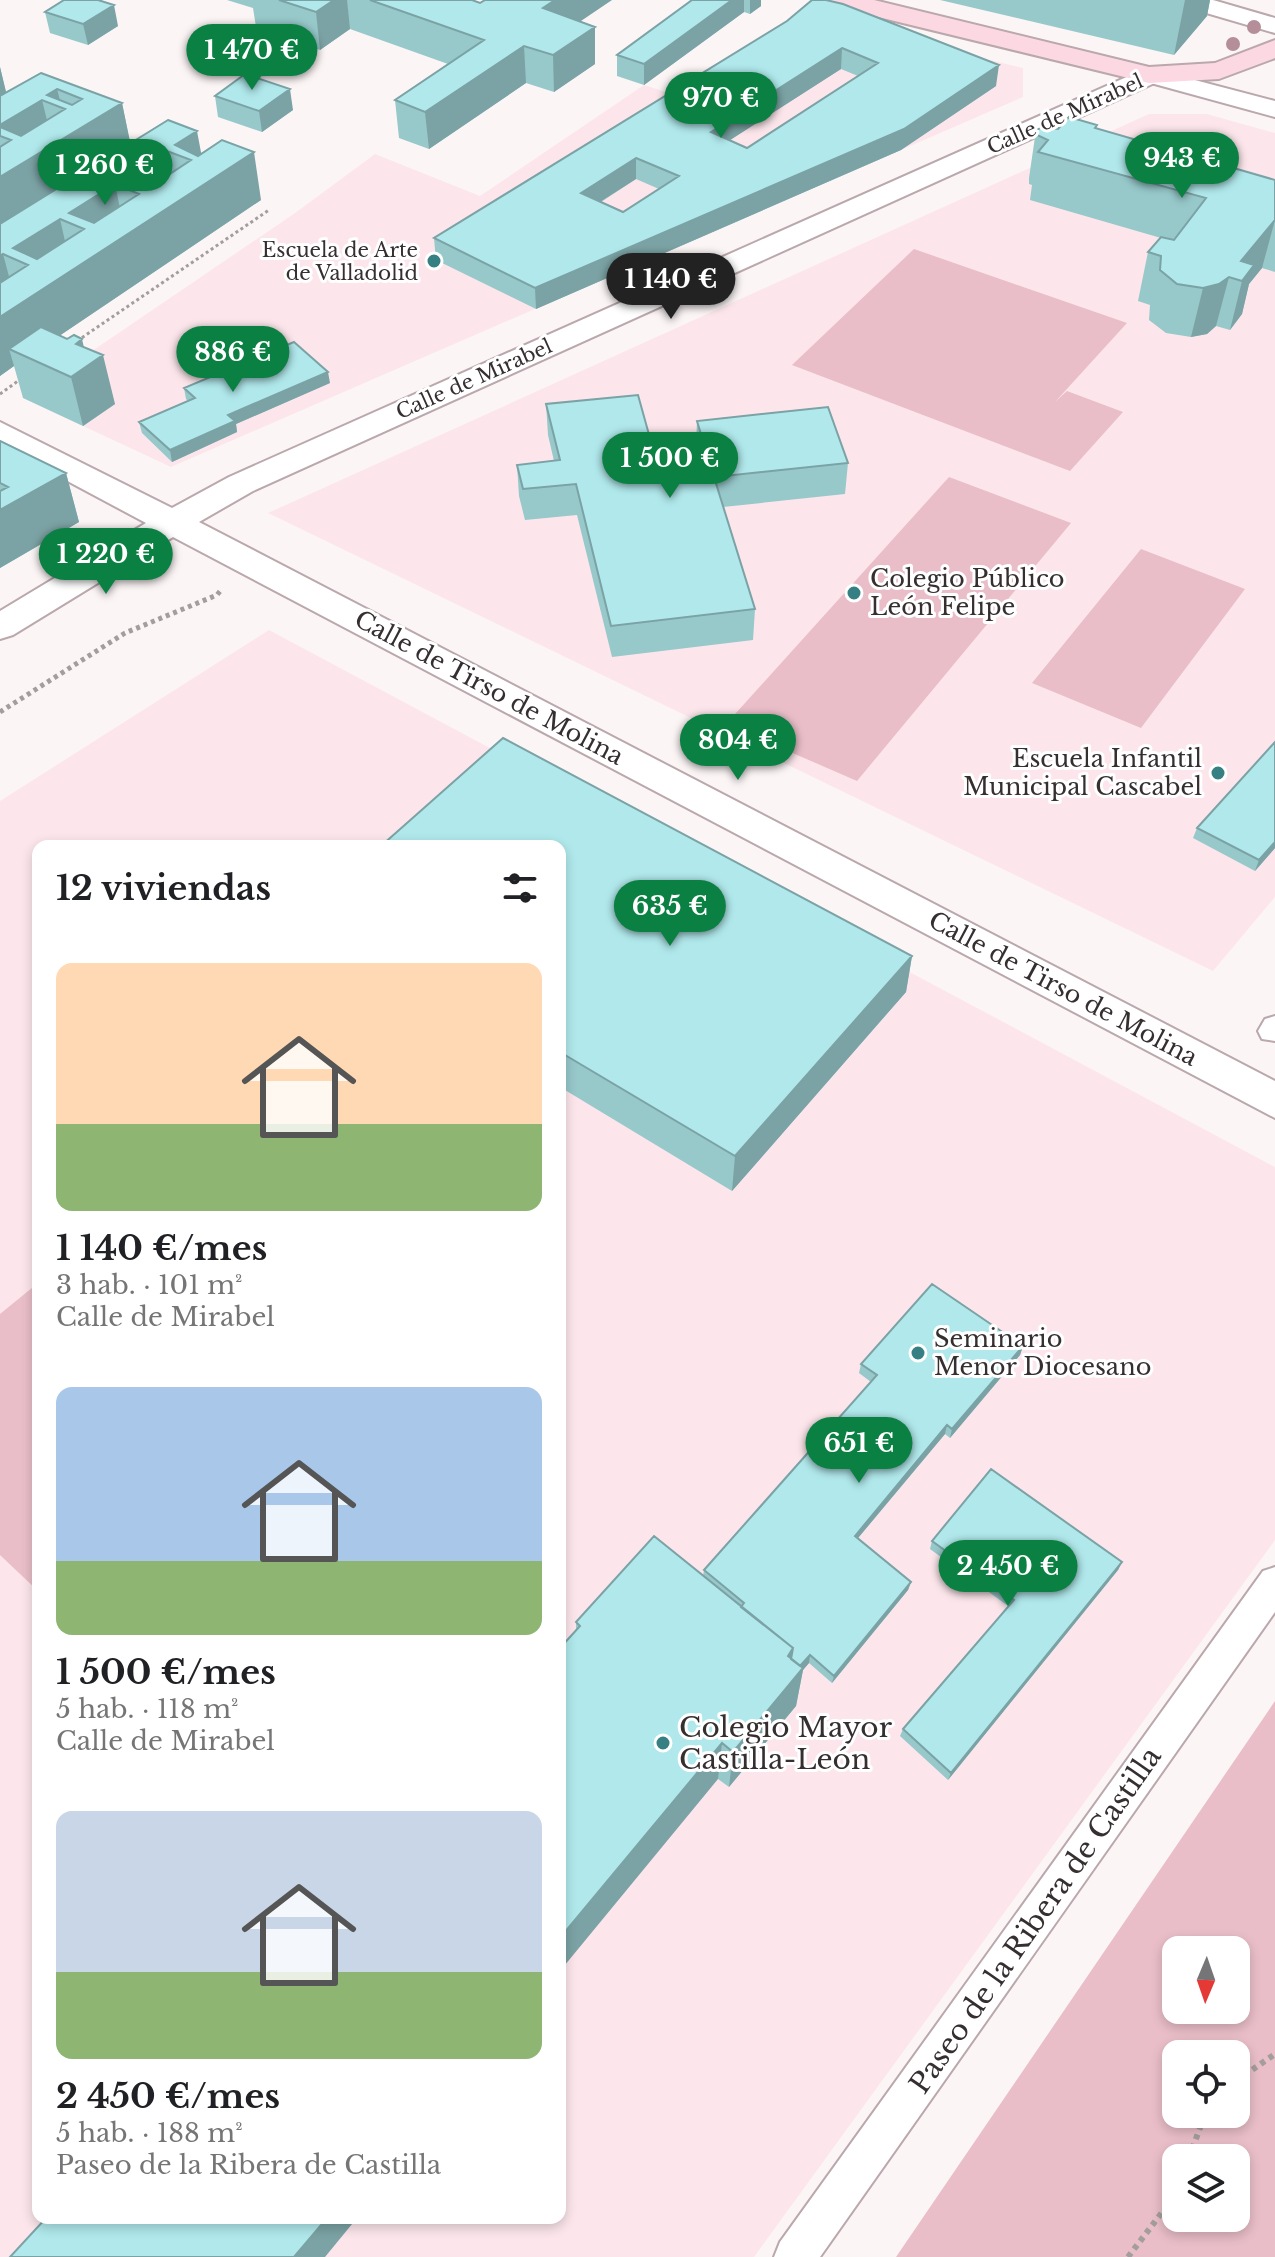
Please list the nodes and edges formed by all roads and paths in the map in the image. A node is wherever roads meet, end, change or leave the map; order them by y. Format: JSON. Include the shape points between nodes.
{"nodes":[{"id":1,"x":1187,"y":0,"type":"edge"},
{"id":2,"x":856,"y":1,"type":"edge"},
{"id":3,"x":1275,"y":26,"type":"edge"},
{"id":4,"x":1275,"y":48,"type":"edge"},
{"id":5,"x":1149,"y":75,"type":"junction"},
{"id":6,"x":1275,"y":109,"type":"edge"},
{"id":7,"x":269,"y":210,"type":"dead end"},
{"id":8,"x":77,"y":341,"type":"edge"},
{"id":9,"x":26,"y":376,"type":"edge"},
{"id":10,"x":0,"y":394,"type":"edge"},
{"id":11,"x":0,"y":432,"type":"edge"},
{"id":12,"x":170,"y":524,"type":"junction"},
{"id":13,"x":225,"y":586,"type":"dead end"},
{"id":14,"x":0,"y":627,"type":"edge"},
{"id":15,"x":0,"y":712,"type":"edge"},
{"id":16,"x":1275,"y":1101,"type":"edge"},
{"id":17,"x":1275,"y":1583,"type":"edge"},
{"id":18,"x":1275,"y":2054,"type":"edge"},
{"id":19,"x":1250,"y":2071,"type":"edge"},
{"id":20,"x":1162,"y":2212,"type":"edge"},
{"id":21,"x":795,"y":2257,"type":"edge"},
{"id":22,"x":1128,"y":2257,"type":"edge"}],
"edges":[{"from":1,"to":3,"type":"street"},
{"from":2,"to":5,"type":"main road"},
{"from":4,"to":5,"type":"main road","name":"Calle de Mirabel","via":[[1219,71]]},
{"from":5,"to":6,"type":"street"},
{"from":5,"to":12,"type":"street","name":"Calle de Mirabel","via":[[241,484]]},
{"from":7,"to":8,"type":"path"},
{"from":9,"to":10,"type":"path"},
{"from":11,"to":12,"type":"street","name":"Calle de Tirso de Molina","via":[[110,486]]},
{"from":12,"to":14,"type":"street","name":"Calle de Mirabel"},
{"from":12,"to":16,"type":"street","name":"Calle de Tirso de Molina"},
{"from":13,"to":15,"type":"path","via":[[217,595],[125,633]]},
{"from":17,"to":21,"type":"street","name":"Paseo de la Ribera de Castilla"},
{"from":18,"to":19,"type":"path"},
{"from":20,"to":22,"type":"path"}]}
